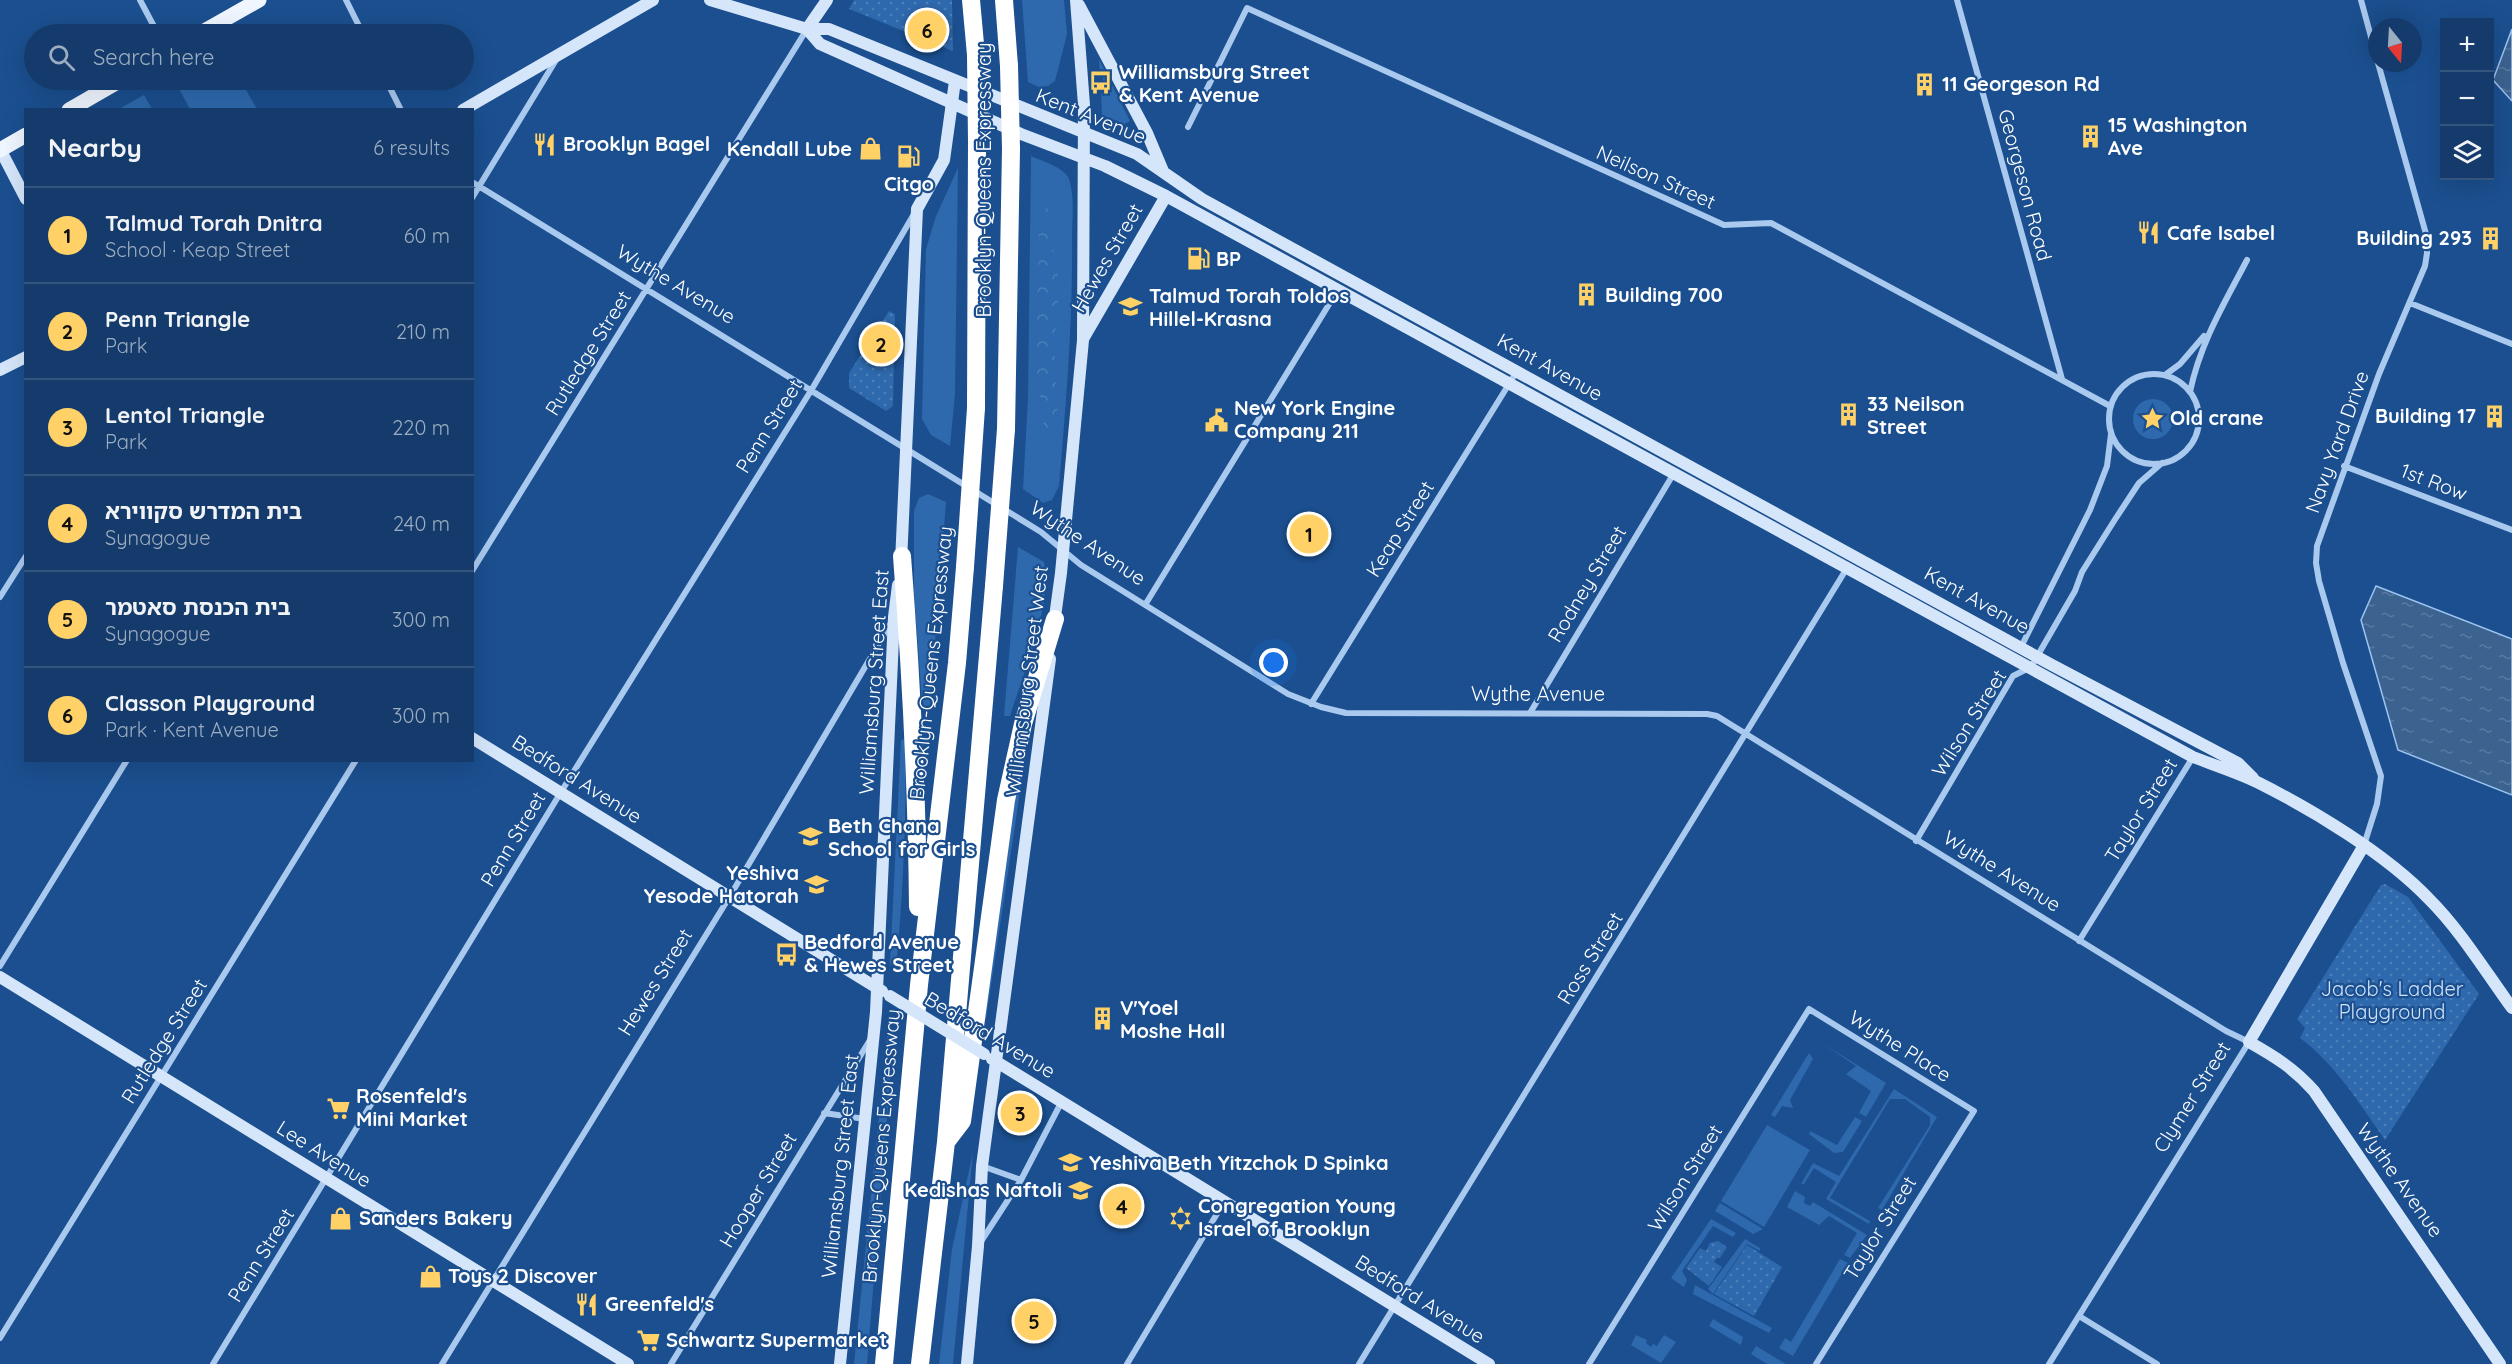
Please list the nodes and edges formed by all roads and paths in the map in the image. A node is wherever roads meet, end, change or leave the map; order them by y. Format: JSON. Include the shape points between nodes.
{"nodes":[{"id":1,"x":140,"y":0,"type":"edge"},
{"id":2,"x":260,"y":0,"type":"edge"},
{"id":3,"x":346,"y":0,"type":"edge"},
{"id":4,"x":653,"y":0,"type":"edge"},
{"id":5,"x":710,"y":0,"type":"edge"},
{"id":6,"x":827,"y":0,"type":"edge"},
{"id":7,"x":971,"y":0,"type":"edge"},
{"id":8,"x":1004,"y":0,"type":"edge"},
{"id":9,"x":1076,"y":0,"type":"edge"},
{"id":10,"x":1957,"y":0,"type":"edge"},
{"id":11,"x":2361,"y":0,"type":"edge"},
{"id":12,"x":153,"y":24,"type":"edge"},
{"id":13,"x":217,"y":24,"type":"edge"},
{"id":14,"x":358,"y":24,"type":"edge"},
{"id":15,"x":2368,"y":25,"type":"edge"},
{"id":16,"x":807,"y":29,"type":"junction"},
{"id":17,"x":560,"y":54,"type":"junction"},
{"id":18,"x":2381,"y":72,"type":"edge"},
{"id":19,"x":955,"y":81,"type":"junction"},
{"id":20,"x":104,"y":90,"type":"edge"},
{"id":21,"x":391,"y":90,"type":"edge"},
{"id":22,"x":952,"y":102,"type":"junction"},
{"id":23,"x":72,"y":108,"type":"edge"},
{"id":24,"x":400,"y":108,"type":"edge"},
{"id":25,"x":466,"y":108,"type":"edge"},
{"id":26,"x":1188,"y":127,"type":"dead end"},
{"id":27,"x":1083,"y":133,"type":"junction"},
{"id":28,"x":24,"y":136,"type":"edge"},
{"id":29,"x":0,"y":149,"type":"edge"},
{"id":30,"x":1083,"y":158,"type":"junction"},
{"id":31,"x":1164,"y":172,"type":"junction"},
{"id":32,"x":474,"y":183,"type":"edge"},
{"id":33,"x":480,"y":186,"type":"junction"},
{"id":34,"x":474,"y":195,"type":"edge"},
{"id":35,"x":24,"y":196,"type":"edge"},
{"id":36,"x":1166,"y":196,"type":"junction"},
{"id":37,"x":917,"y":209,"type":"junction"},
{"id":38,"x":2247,"y":260,"type":"dead end"},
{"id":39,"x":1345,"y":277,"type":"junction"},
{"id":40,"x":646,"y":289,"type":"junction"},
{"id":41,"x":1338,"y":291,"type":"junction"},
{"id":42,"x":2410,"y":303,"type":"junction"},
{"id":43,"x":2208,"y":331,"type":"junction"},
{"id":44,"x":1083,"y":340,"type":"junction"},
{"id":45,"x":2512,"y":344,"type":"edge"},
{"id":46,"x":24,"y":358,"type":"edge"},
{"id":47,"x":0,"y":370,"type":"edge"},
{"id":48,"x":1517,"y":371,"type":"junction"},
{"id":49,"x":2165,"y":375,"type":"junction"},
{"id":50,"x":2062,"y":379,"type":"junction"},
{"id":51,"x":1509,"y":384,"type":"junction"},
{"id":52,"x":812,"y":389,"type":"junction"},
{"id":53,"x":2190,"y":392,"type":"junction"},
{"id":54,"x":2110,"y":406,"type":"junction"},
{"id":55,"x":2111,"y":433,"type":"junction"},
{"id":56,"x":906,"y":451,"type":"junction"},
{"id":57,"x":2162,"y":463,"type":"junction"},
{"id":58,"x":2344,"y":466,"type":"junction"},
{"id":59,"x":1674,"y":473,"type":"junction"},
{"id":60,"x":2512,"y":530,"type":"edge"},
{"id":61,"x":1063,"y":550,"type":"junction"},
{"id":62,"x":902,"y":556,"type":"junction"},
{"id":63,"x":24,"y":559,"type":"edge"},
{"id":64,"x":474,"y":568,"type":"edge"},
{"id":65,"x":1848,"y":568,"type":"junction"},
{"id":66,"x":0,"y":597,"type":"edge"},
{"id":67,"x":1145,"y":605,"type":"junction"},
{"id":68,"x":894,"y":617,"type":"junction"},
{"id":69,"x":1055,"y":619,"type":"junction"},
{"id":70,"x":2018,"y":652,"type":"junction"},
{"id":71,"x":2034,"y":662,"type":"junction"},
{"id":72,"x":1311,"y":704,"type":"junction"},
{"id":73,"x":1530,"y":713,"type":"junction"},
{"id":74,"x":1745,"y":734,"type":"junction"},
{"id":75,"x":474,"y":739,"type":"edge"},
{"id":76,"x":2193,"y":757,"type":"junction"},
{"id":77,"x":126,"y":762,"type":"edge"},
{"id":78,"x":355,"y":762,"type":"edge"},
{"id":79,"x":2256,"y":782,"type":"junction"},
{"id":80,"x":561,"y":792,"type":"junction"},
{"id":81,"x":1916,"y":841,"type":"junction"},
{"id":82,"x":2366,"y":841,"type":"junction"},
{"id":83,"x":730,"y":896,"type":"junction"},
{"id":84,"x":2079,"y":941,"type":"junction"},
{"id":85,"x":0,"y":966,"type":"edge"},
{"id":86,"x":0,"y":977,"type":"edge"},
{"id":87,"x":919,"y":985,"type":"junction"},
{"id":88,"x":877,"y":988,"type":"junction"},
{"id":89,"x":2512,"y":1008,"type":"edge"},
{"id":90,"x":1809,"y":1009,"type":"joint"},
{"id":91,"x":873,"y":1034,"type":"junction"},
{"id":92,"x":2249,"y":1042,"type":"junction"},
{"id":93,"x":996,"y":1062,"type":"junction"},
{"id":94,"x":161,"y":1076,"type":"junction"},
{"id":95,"x":1062,"y":1101,"type":"junction"},
{"id":96,"x":1974,"y":1111,"type":"joint"},
{"id":97,"x":824,"y":1113,"type":"junction"},
{"id":98,"x":865,"y":1119,"type":"junction"},
{"id":99,"x":946,"y":1142,"type":"junction"},
{"id":100,"x":982,"y":1166,"type":"junction"},
{"id":101,"x":327,"y":1179,"type":"junction"},
{"id":102,"x":1021,"y":1180,"type":"junction"},
{"id":103,"x":1224,"y":1202,"type":"junction"},
{"id":104,"x":978,"y":1246,"type":"junction"},
{"id":105,"x":494,"y":1281,"type":"junction"},
{"id":106,"x":1395,"y":1306,"type":"junction"},
{"id":107,"x":2079,"y":1316,"type":"junction"},
{"id":108,"x":0,"y":1338,"type":"edge"},
{"id":109,"x":213,"y":1364,"type":"edge"},
{"id":110,"x":442,"y":1364,"type":"edge"},
{"id":111,"x":628,"y":1364,"type":"edge"},
{"id":112,"x":671,"y":1364,"type":"edge"},
{"id":113,"x":840,"y":1364,"type":"edge"},
{"id":114,"x":884,"y":1364,"type":"edge"},
{"id":115,"x":920,"y":1364,"type":"edge"},
{"id":116,"x":967,"y":1364,"type":"edge"},
{"id":117,"x":1127,"y":1364,"type":"edge"},
{"id":118,"x":1359,"y":1364,"type":"edge"},
{"id":119,"x":1489,"y":1364,"type":"edge"},
{"id":120,"x":1588,"y":1364,"type":"edge"},
{"id":121,"x":1816,"y":1364,"type":"edge"},
{"id":122,"x":2049,"y":1364,"type":"edge"},
{"id":123,"x":2157,"y":1364,"type":"edge"},
{"id":124,"x":2500,"y":1364,"type":"edge"}],
"edges":[{"from":1,"to":12,"type":"street"},
{"from":2,"to":13,"type":"main road"},
{"from":3,"to":14,"type":"street"},
{"from":4,"to":17,"type":"main road"},
{"from":5,"to":16,"type":"main road","name":"Kent Avenue"},
{"from":6,"to":16,"type":"main road"},
{"from":7,"to":87,"type":"highway","name":"Brooklyn-Queens Expressway","bridge":true,"via":[[976,55],[976,408],[957,663]]},
{"from":8,"to":99,"type":"highway","name":"Brooklyn-Queens Expressway","bridge":true,"via":[[1011,149],[1006,429]]},
{"from":9,"to":27,"type":"main road","name":"Williamsburg Street West"},
{"from":9,"to":31,"type":"main road"},
{"from":10,"to":50,"type":"street","name":"Georgeson Road"},
{"from":11,"to":15,"type":"street","name":"Navy Yard Drive"},
{"from":16,"to":19,"type":"main road","name":"Kent Avenue","via":[[829,29]]},
{"from":16,"to":22,"type":"main road","name":"Kent Avenue","via":[[820,44]]},
{"from":16,"to":40,"type":"street","name":"Rutledge Street"},
{"from":17,"to":25,"type":"main road"},
{"from":17,"to":33,"type":"street"},
{"from":18,"to":42,"type":"street","name":"Navy Yard Drive","via":[[2427,241],[2425,266]]},
{"from":19,"to":22,"type":"main road","name":"Williamsburg Street East"},
{"from":19,"to":27,"type":"main road","name":"Kent Avenue"},
{"from":20,"to":23,"type":"main road"},
{"from":21,"to":24,"type":"street"},
{"from":22,"to":30,"type":"main road","name":"Kent Avenue"},
{"from":22,"to":37,"type":"main road","name":"Williamsburg Street East","via":[[944,159]]},
{"from":26,"to":50,"type":"street","name":"Neilson Street","via":[[1247,8],[1724,225],[1771,222]]},
{"from":27,"to":30,"type":"main road","name":"Williamsburg Street West"},
{"from":27,"to":31,"type":"main road","name":"Kent Avenue","via":[[1137,153]]},
{"from":28,"to":29,"type":"main road"},
{"from":29,"to":35,"type":"main road"},
{"from":30,"to":36,"type":"main road","name":"Kent Avenue"},
{"from":30,"to":44,"type":"main road","name":"Williamsburg Street West"},
{"from":31,"to":39,"type":"main road","name":"Kent Avenue","via":[[1193,194]]},
{"from":32,"to":33,"type":"street","name":"Wythe Avenue"},
{"from":33,"to":34,"type":"street"},
{"from":33,"to":40,"type":"street","name":"Wythe Avenue"},
{"from":36,"to":41,"type":"main road","name":"Kent Avenue"},
{"from":36,"to":44,"type":"main road","name":"Hewes Street"},
{"from":37,"to":52,"type":"street","name":"Penn Street"},
{"from":37,"to":56,"type":"main road","name":"Williamsburg Street East"},
{"from":38,"to":43,"type":"street"},
{"from":39,"to":41,"type":"street"},
{"from":39,"to":48,"type":"main road","name":"Kent Avenue"},
{"from":40,"to":52,"type":"street","name":"Wythe Avenue"},
{"from":40,"to":64,"type":"street","name":"Rutledge Street"},
{"from":41,"to":51,"type":"main road","name":"Kent Avenue"},
{"from":41,"to":67,"type":"street"},
{"from":42,"to":45,"type":"street"},
{"from":42,"to":58,"type":"street","name":"Navy Yard Drive"},
{"from":43,"to":49,"type":"street","via":[[2185,359]]},
{"from":43,"to":53,"type":"street"},
{"from":44,"to":61,"type":"main road","name":"Williamsburg Street West"},
{"from":46,"to":47,"type":"main road"},
{"from":48,"to":51,"type":"street","name":"Keap Street"},
{"from":48,"to":70,"type":"main road","name":"Kent Avenue"},
{"from":49,"to":53,"type":"street"},
{"from":49,"to":54,"type":"street","via":[[2143,375],[2128,382]]},
{"from":50,"to":54,"type":"street","name":"Neilson Street"},
{"from":51,"to":59,"type":"main road","name":"Kent Avenue"},
{"from":51,"to":72,"type":"street","name":"Keap Street"},
{"from":52,"to":56,"type":"street","name":"Wythe Avenue"},
{"from":52,"to":80,"type":"street","name":"Penn Street"},
{"from":53,"to":57,"type":"street","via":[[2199,414],[2195,436],[2185,451]]},
{"from":54,"to":55,"type":"street"},
{"from":55,"to":57,"type":"street","via":[[2131,457],[2146,463]]},
{"from":55,"to":70,"type":"street","via":[[2107,466],[2090,510]]},
{"from":56,"to":61,"type":"street","name":"Wythe Avenue","via":[[1041,532]]},
{"from":56,"to":62,"type":"main road","name":"Williamsburg Street East"},
{"from":57,"to":71,"type":"street","name":"Wilson Street","via":[[2139,483],[2082,572]]},
{"from":58,"to":60,"type":"street","name":"1st Row"},
{"from":58,"to":82,"type":"street","name":"Navy Yard Drive","via":[[2317,546],[2316,563],[2343,663],[2381,776]]},
{"from":59,"to":65,"type":"main road","name":"Kent Avenue"},
{"from":59,"to":73,"type":"street","name":"Rodney Street"},
{"from":61,"to":67,"type":"street","name":"Wythe Avenue"},
{"from":61,"to":69,"type":"main road","name":"Williamsburg Street West"},
{"from":62,"to":68,"type":"main road","name":"Williamsburg Street East"},
{"from":62,"to":87,"type":"highway","via":[[917,801]]},
{"from":63,"to":66,"type":"street"},
{"from":65,"to":70,"type":"main road","name":"Kent Avenue"},
{"from":65,"to":74,"type":"street","name":"Ross Street"},
{"from":67,"to":72,"type":"street","name":"Wythe Avenue","via":[[1288,694]]},
{"from":68,"to":83,"type":"street","name":"Hewes Street"},
{"from":68,"to":88,"type":"main road","name":"Williamsburg Street East"},
{"from":69,"to":93,"type":"main road","name":"Williamsburg Street West"},
{"from":69,"to":99,"type":"highway","via":[[1023,724],[1006,800],[962,1121]]},
{"from":70,"to":71,"type":"main road","name":"Kent Avenue"},
{"from":71,"to":76,"type":"main road","name":"Kent Avenue"},
{"from":71,"to":79,"type":"main road","name":"Kent Avenue","via":[[2238,763]]},
{"from":71,"to":81,"type":"street","name":"Wilson Street","via":[[2013,676]]},
{"from":72,"to":73,"type":"street","name":"Wythe Avenue","via":[[1346,713]]},
{"from":73,"to":74,"type":"street","name":"Wythe Avenue","via":[[1712,715]]},
{"from":74,"to":81,"type":"street","name":"Wythe Avenue"},
{"from":74,"to":106,"type":"street","name":"Ross Street"},
{"from":75,"to":80,"type":"main road","name":"Bedford Avenue"},
{"from":76,"to":79,"type":"main road","name":"Kent Avenue"},
{"from":76,"to":84,"type":"street","name":"Taylor Street"},
{"from":77,"to":85,"type":"street"},
{"from":78,"to":94,"type":"street","name":"Rutledge Street"},
{"from":79,"to":82,"type":"main road","name":"Kent Avenue"},
{"from":80,"to":83,"type":"main road","name":"Bedford Avenue"},
{"from":80,"to":101,"type":"street","name":"Penn Street"},
{"from":81,"to":84,"type":"street","name":"Wythe Avenue"},
{"from":82,"to":89,"type":"main road","name":"Kent Avenue","via":[[2433,903]]},
{"from":82,"to":92,"type":"main road","name":"Clymer Street"},
{"from":83,"to":88,"type":"main road","name":"Bedford Avenue"},
{"from":83,"to":105,"type":"street","name":"Hewes Street"},
{"from":84,"to":92,"type":"street","name":"Wythe Avenue"},
{"from":86,"to":94,"type":"main road","name":"Lee Avenue"},
{"from":87,"to":114,"type":"highway","name":"Brooklyn-Queens Expressway"},
{"from":88,"to":91,"type":"main road","name":"Williamsburg Street East"},
{"from":88,"to":93,"type":"main road","name":"Bedford Avenue","bridge":true},
{"from":90,"to":96,"type":"street","name":"Wythe Place"},
{"from":90,"to":120,"type":"street","name":"Wilson Street"},
{"from":91,"to":97,"type":"street","name":"Hooper Street"},
{"from":91,"to":98,"type":"main road","name":"Williamsburg Street East"},
{"from":92,"to":107,"type":"street","name":"Clymer Street"},
{"from":92,"to":124,"type":"main road","name":"Wythe Avenue","via":[[2278,1058],[2314,1091]]},
{"from":93,"to":95,"type":"main road","name":"Bedford Avenue"},
{"from":93,"to":100,"type":"main road","name":"Williamsburg Street West"},
{"from":94,"to":101,"type":"main road","name":"Lee Avenue"},
{"from":94,"to":108,"type":"street","name":"Rutledge Street"},
{"from":95,"to":102,"type":"street"},
{"from":95,"to":103,"type":"main road","name":"Bedford Avenue"},
{"from":96,"to":121,"type":"street","name":"Taylor Street"},
{"from":97,"to":98,"type":"street"},
{"from":97,"to":112,"type":"street","name":"Hooper Street"},
{"from":98,"to":113,"type":"main road","name":"Williamsburg Street East"},
{"from":99,"to":115,"type":"highway","name":"Brooklyn-Queens Expressway"},
{"from":100,"to":102,"type":"street"},
{"from":100,"to":104,"type":"main road","name":"Williamsburg Street West"},
{"from":101,"to":105,"type":"main road","name":"Lee Avenue"},
{"from":101,"to":109,"type":"street","name":"Penn Street"},
{"from":102,"to":104,"type":"street"},
{"from":103,"to":106,"type":"main road","name":"Bedford Avenue"},
{"from":103,"to":117,"type":"street"},
{"from":104,"to":116,"type":"main road","name":"Williamsburg Street West"},
{"from":105,"to":110,"type":"street","name":"Hewes Street"},
{"from":105,"to":111,"type":"main road","name":"Lee Avenue"},
{"from":106,"to":118,"type":"street","name":"Ross Street"},
{"from":106,"to":119,"type":"main road","name":"Bedford Avenue"},
{"from":107,"to":122,"type":"street","name":"Clymer Street"},
{"from":107,"to":123,"type":"street"}]}
